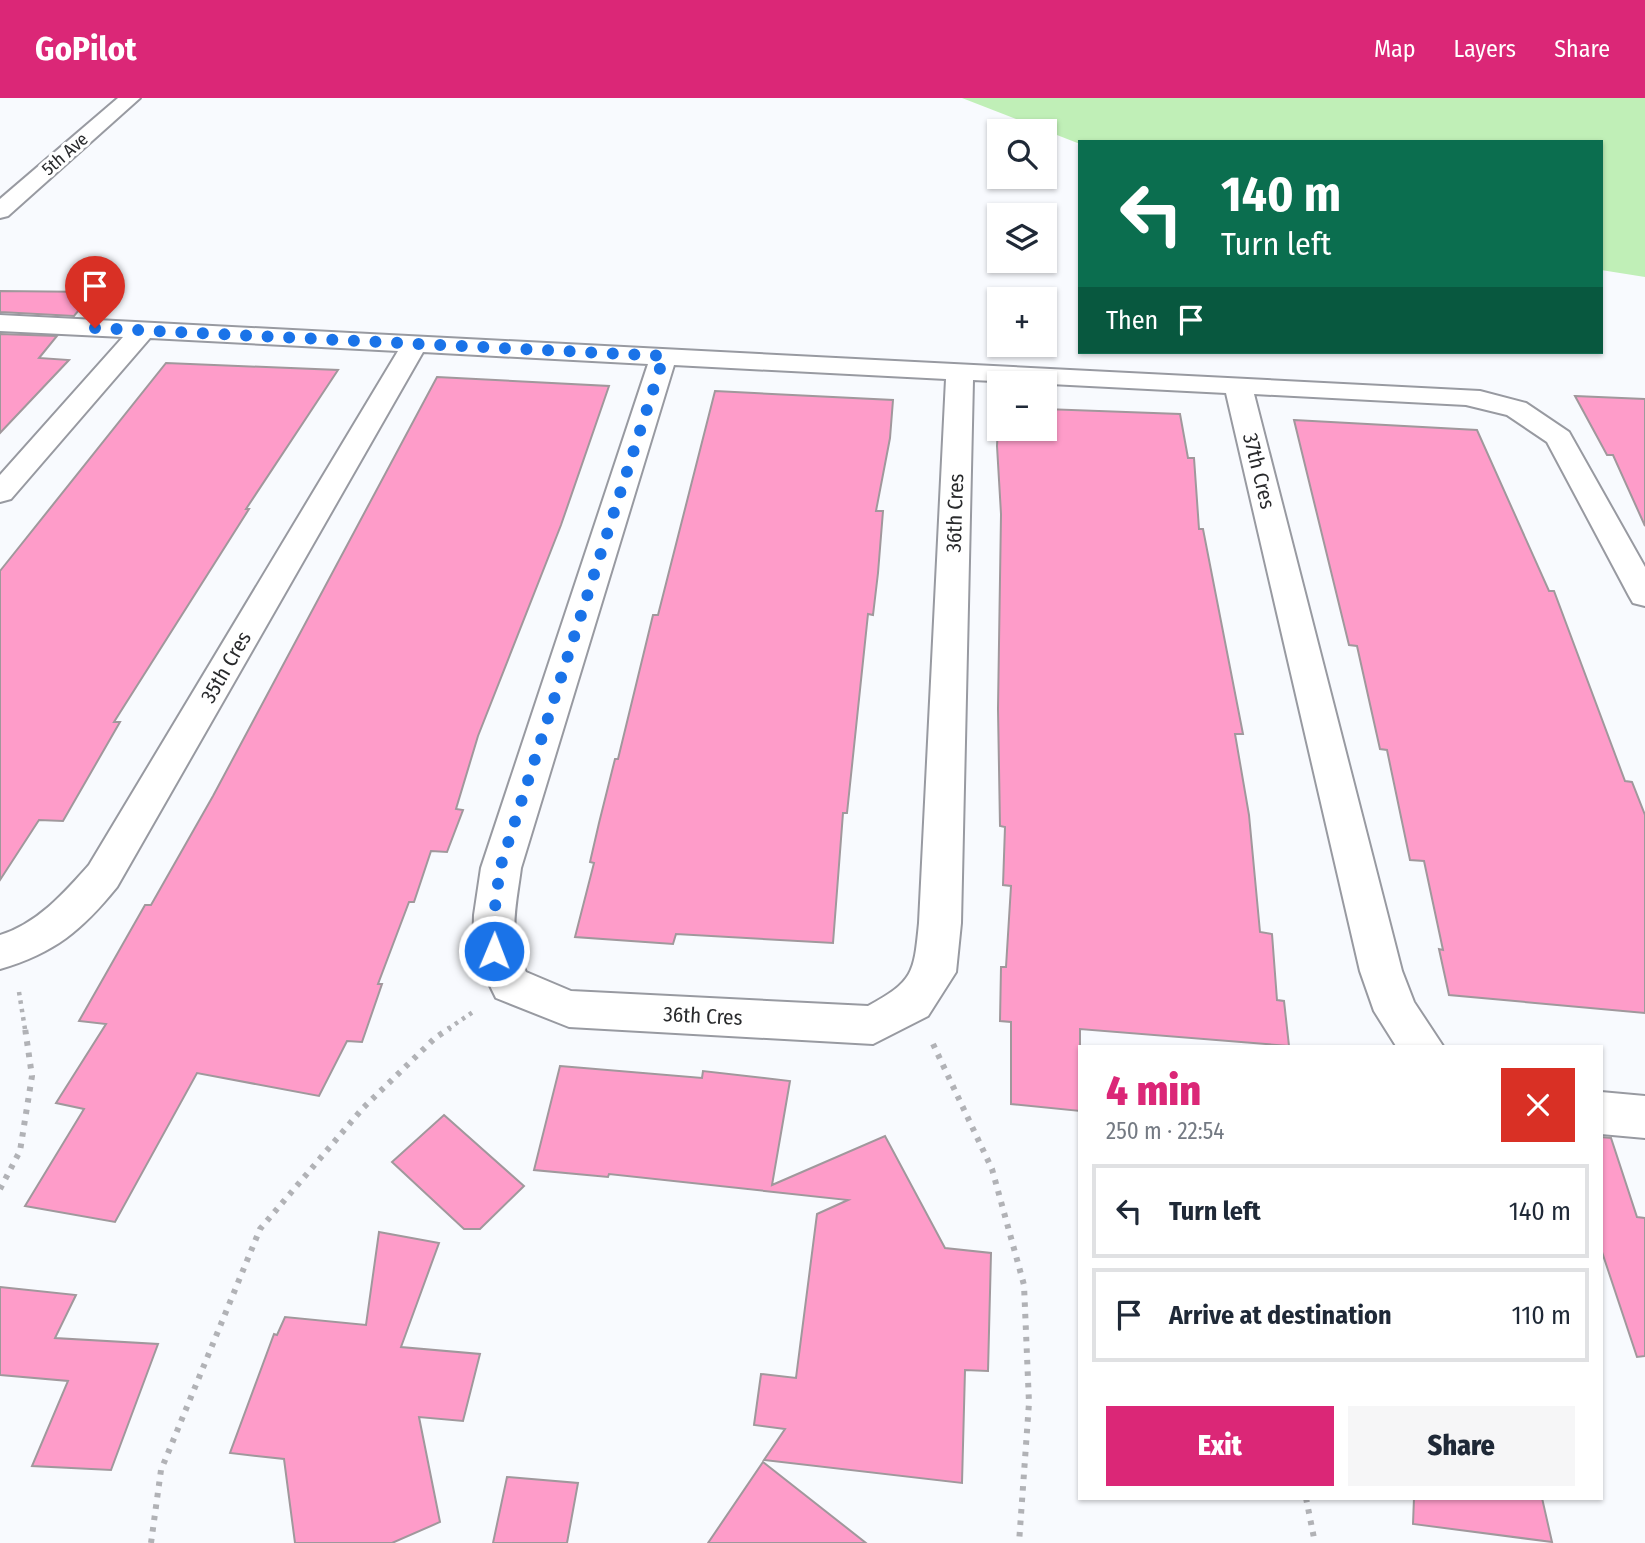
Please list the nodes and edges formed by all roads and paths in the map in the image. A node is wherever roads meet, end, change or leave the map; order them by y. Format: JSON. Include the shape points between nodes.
{"nodes":[{"id":1,"x":130,"y":98,"type":"edge"},
{"id":2,"x":0,"y":211,"type":"edge"},
{"id":3,"x":0,"y":323,"type":"edge"},
{"id":4,"x":143,"y":330,"type":"junction"},
{"id":5,"x":415,"y":344,"type":"junction"},
{"id":6,"x":664,"y":356,"type":"junction"},
{"id":7,"x":960,"y":371,"type":"junction"},
{"id":8,"x":1238,"y":385,"type":"junction"},
{"id":9,"x":0,"y":493,"type":"edge"},
{"id":10,"x":1645,"y":596,"type":"edge"},
{"id":11,"x":6,"y":951,"type":"edge"},
{"id":12,"x":511,"y":985,"type":"junction"},
{"id":13,"x":914,"y":1003,"type":"junction"},
{"id":14,"x":1420,"y":1045,"type":"edge"},
{"id":15,"x":1603,"y":1113,"type":"edge"},
{"id":16,"x":1645,"y":1116,"type":"edge"},
{"id":17,"x":0,"y":1189,"type":"edge"},
{"id":18,"x":1306,"y":1500,"type":"edge"},
{"id":19,"x":152,"y":1543,"type":"edge"},
{"id":20,"x":1019,"y":1543,"type":"edge"},
{"id":21,"x":1315,"y":1543,"type":"edge"}],
"edges":[{"from":1,"to":2,"type":"street","name":"5th Ave"},
{"from":3,"to":4,"type":"street"},
{"from":4,"to":5,"type":"street"},
{"from":4,"to":9,"type":"street"},
{"from":5,"to":6,"type":"street"},
{"from":5,"to":11,"type":"street","name":"35th Cres","via":[[103,876],[44,936]]},
{"from":6,"to":7,"type":"street"},
{"from":6,"to":12,"type":"street","via":[[500,868],[494,951]]},
{"from":7,"to":8,"type":"street"},
{"from":7,"to":13,"type":"street","name":"36th Cres","via":[[940,923],[935,972]]},
{"from":8,"to":10,"type":"street","via":[[1466,397],[1499,401],[1538,418],[1559,439]]},
{"from":8,"to":14,"type":"street","name":"37th Cres","via":[[1381,971],[1396,1011]]},
{"from":11,"to":17,"type":"path","via":[[32,1076],[20,1151]]},
{"from":12,"to":13,"type":"street","name":"36th Cres","via":[[569,1009],[873,1025]]},
{"from":12,"to":19,"type":"path","via":[[435,1038],[363,1108],[260,1229],[161,1470]]},
{"from":13,"to":20,"type":"path","via":[[992,1169],[1024,1285],[1029,1403]]},
{"from":15,"to":16,"type":"street"},
{"from":18,"to":21,"type":"path"}]}
